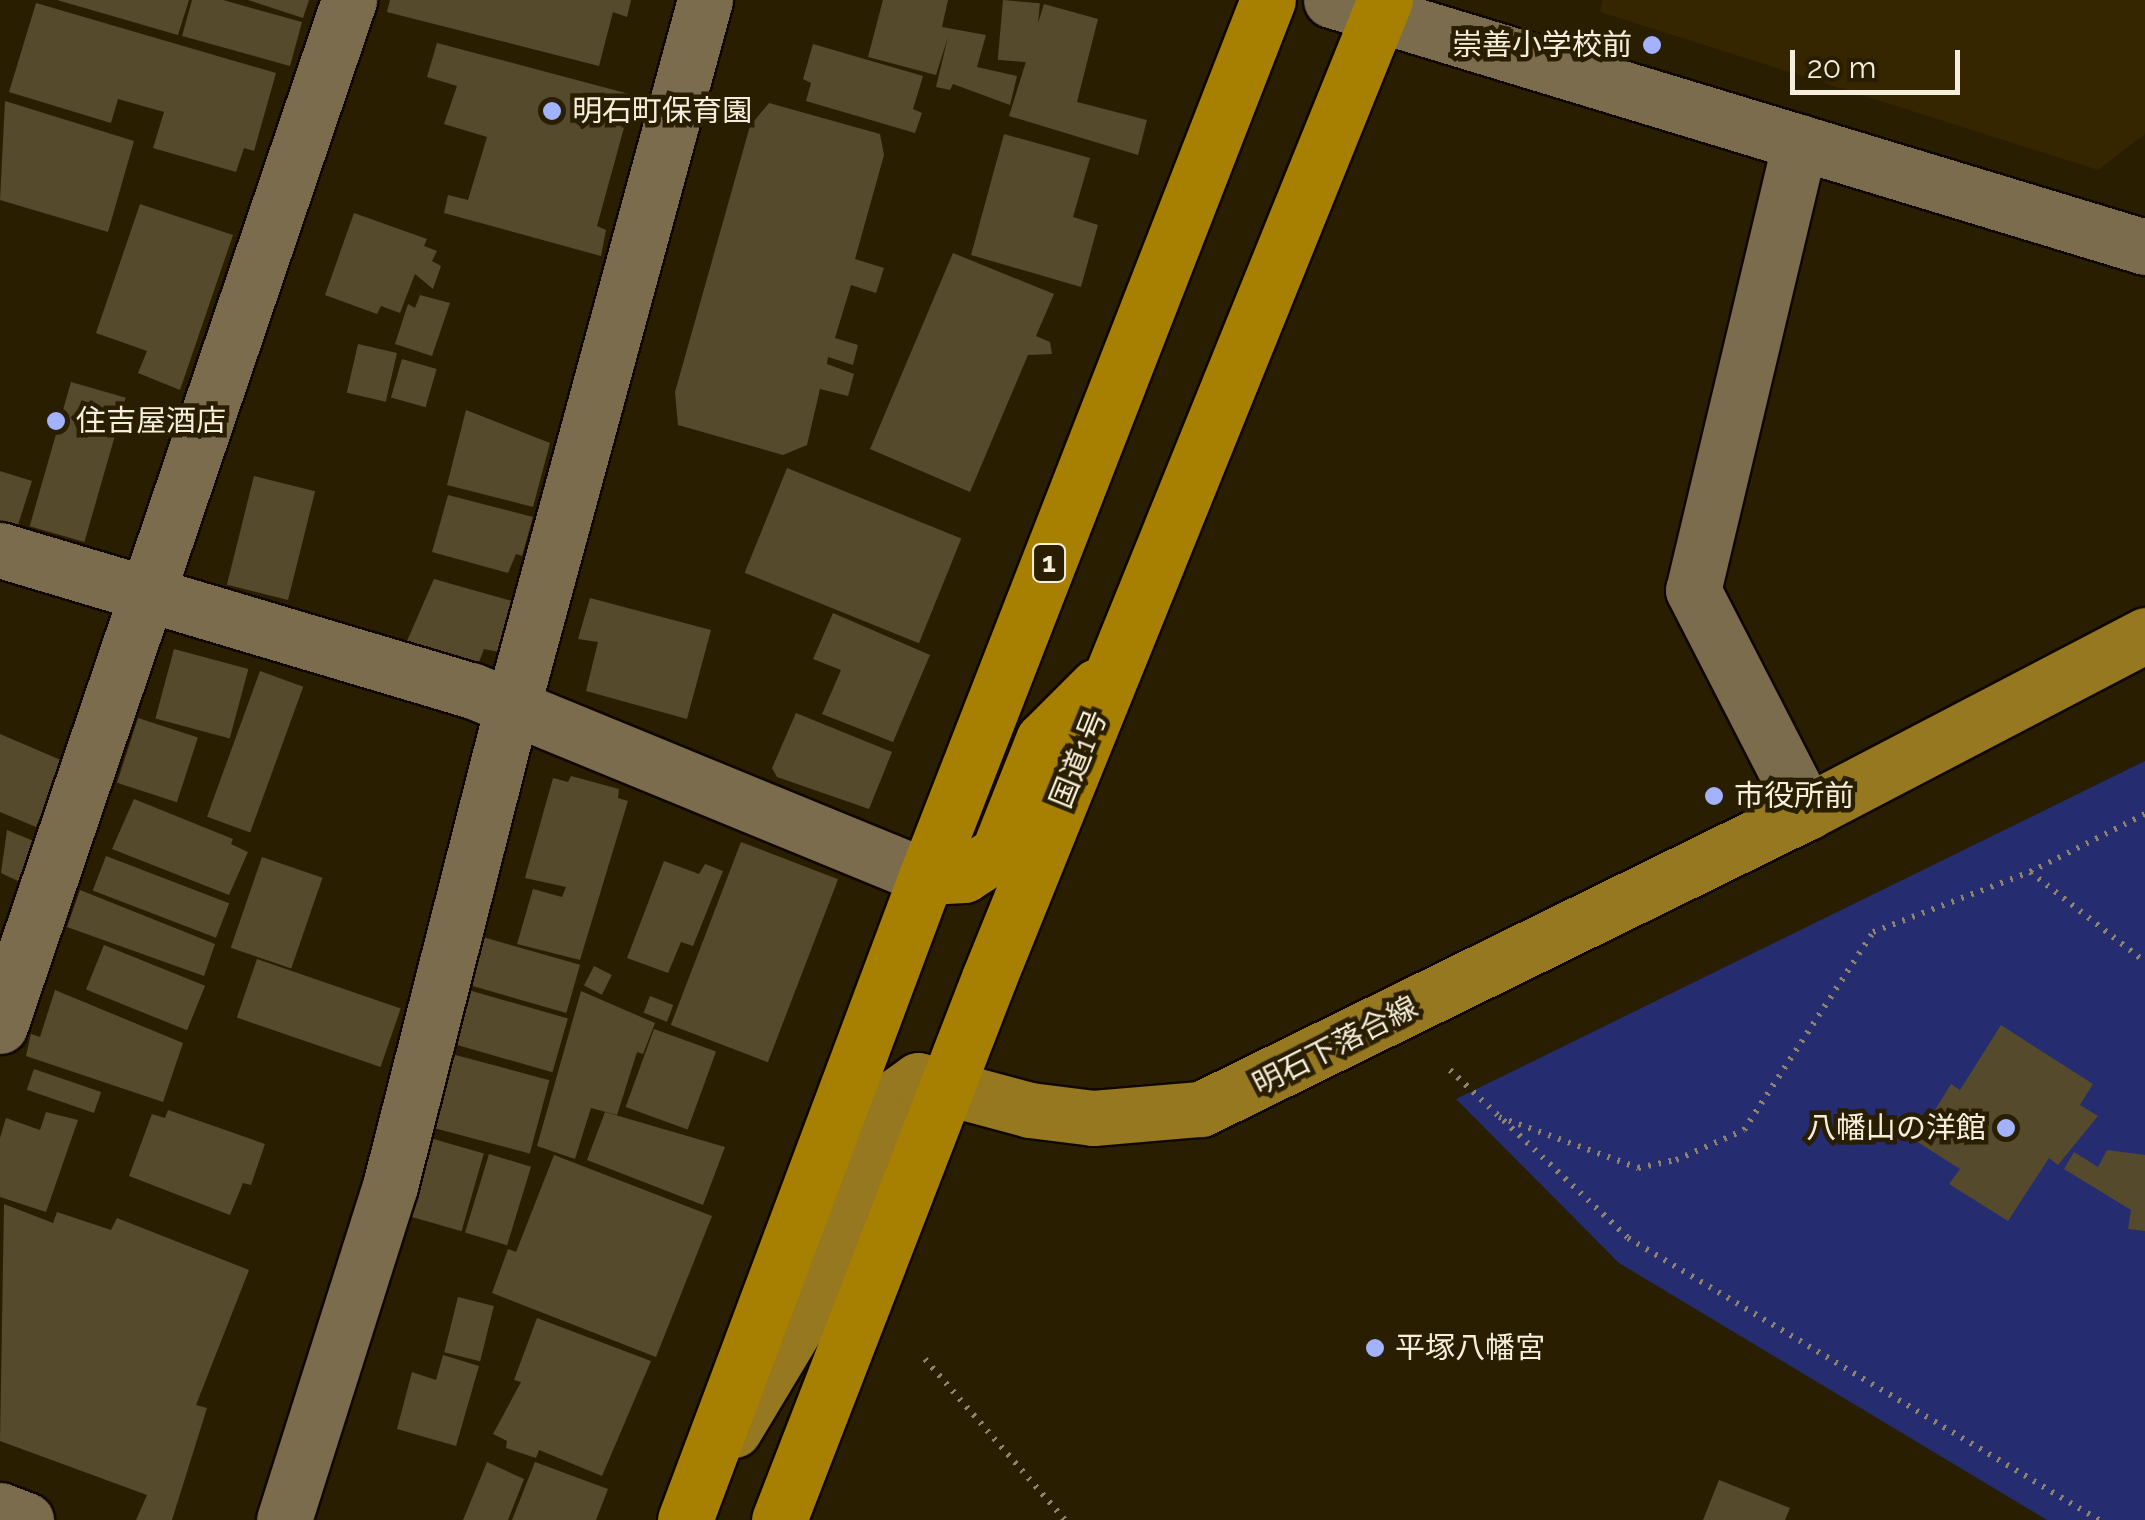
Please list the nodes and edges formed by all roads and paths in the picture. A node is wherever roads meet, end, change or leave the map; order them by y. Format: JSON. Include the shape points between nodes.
{"nodes":[{"id":1,"x":349,"y":0,"type":"edge"},
{"id":2,"x":706,"y":0,"type":"edge"},
{"id":3,"x":1268,"y":0,"type":"edge"},
{"id":4,"x":1365,"y":4,"type":"edge"},
{"id":5,"x":1800,"y":142,"type":"junction"},
{"id":6,"x":2145,"y":247,"type":"edge"},
{"id":7,"x":0,"y":550,"type":"edge"},
{"id":8,"x":147,"y":590,"type":"junction"},
{"id":9,"x":2145,"y":635,"type":"edge"},
{"id":10,"x":1116,"y":666,"type":"junction"},
{"id":11,"x":512,"y":708,"type":"junction"},
{"id":12,"x":1807,"y":812,"type":"junction"},
{"id":13,"x":2145,"y":814,"type":"edge"},
{"id":14,"x":2030,"y":872,"type":"junction"},
{"id":15,"x":926,"y":877,"type":"junction"},
{"id":16,"x":2145,"y":962,"type":"edge"},
{"id":17,"x":0,"y":1026,"type":"edge"},
{"id":18,"x":1450,"y":1070,"type":"dead end"},
{"id":19,"x":948,"y":1083,"type":"junction"},
{"id":20,"x":1499,"y":1117,"type":"junction"},
{"id":21,"x":925,"y":1359,"type":"dead end"},
{"id":22,"x":691,"y":1506,"type":"edge"},
{"id":23,"x":0,"y":1510,"type":"edge"},
{"id":24,"x":26,"y":1520,"type":"edge"},
{"id":25,"x":284,"y":1520,"type":"edge"},
{"id":26,"x":779,"y":1520,"type":"edge"},
{"id":27,"x":1066,"y":1520,"type":"edge"},
{"id":28,"x":2099,"y":1520,"type":"edge"}],
"edges":[{"from":1,"to":8,"type":"street"},
{"from":2,"to":11,"type":"street"},
{"from":3,"to":15,"type":"highway","number":"1"},
{"from":4,"to":5,"type":"street"},
{"from":4,"to":10,"type":"highway","name":"国道1号"},
{"from":5,"to":6,"type":"street"},
{"from":5,"to":12,"type":"street","via":[[1693,590]]},
{"from":7,"to":8,"type":"street"},
{"from":8,"to":11,"type":"street"},
{"from":8,"to":17,"type":"street"},
{"from":9,"to":12,"type":"main road","name":"明石下落合線"},
{"from":10,"to":15,"type":"highway","via":[[1043,740],[998,853],[964,875]]},
{"from":10,"to":19,"type":"highway","name":"国道1号"},
{"from":11,"to":15,"type":"street"},
{"from":11,"to":25,"type":"street","via":[[390,1186]]},
{"from":12,"to":19,"type":"main road","name":"明石下落合線","via":[[1201,1109],[1093,1118],[1030,1110]]},
{"from":13,"to":14,"type":"path"},
{"from":14,"to":16,"type":"path"},
{"from":14,"to":20,"type":"path","via":[[1873,932],[1744,1130],[1676,1160],[1638,1168]]},
{"from":15,"to":22,"type":"highway","number":"1"},
{"from":18,"to":20,"type":"path"},
{"from":19,"to":22,"type":"main road","name":"明石下落合線","via":[[918,1080],[896,1096],[818,1290]]},
{"from":19,"to":26,"type":"highway","name":"国道1号"},
{"from":20,"to":28,"type":"path","via":[[1628,1238]]},
{"from":21,"to":27,"type":"path"},
{"from":23,"to":24,"type":"street"}]}
